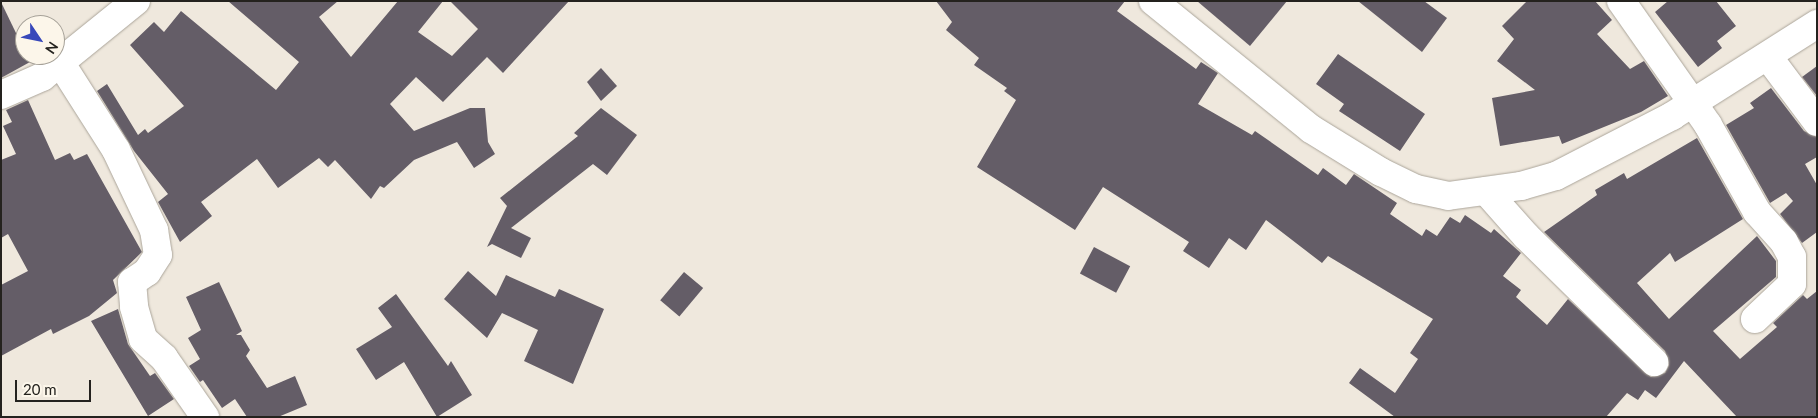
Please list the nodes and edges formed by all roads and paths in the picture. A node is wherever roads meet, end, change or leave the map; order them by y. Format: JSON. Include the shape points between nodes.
{"nodes":[{"id":1,"x":136,"y":1,"type":"edge"},
{"id":2,"x":1153,"y":1,"type":"edge"},
{"id":3,"x":1621,"y":1,"type":"edge"},
{"id":4,"x":1817,"y":24,"type":"edge"},
{"id":5,"x":65,"y":58,"type":"edge"},
{"id":6,"x":1768,"y":58,"type":"junction"},
{"id":7,"x":56,"y":65,"type":"edge"},
{"id":8,"x":62,"y":65,"type":"edge"},
{"id":9,"x":1,"y":95,"type":"edge"},
{"id":10,"x":1692,"y":103,"type":"junction"},
{"id":11,"x":1817,"y":122,"type":"edge"},
{"id":12,"x":1486,"y":191,"type":"junction"},
{"id":13,"x":1755,"y":319,"type":"dead end"},
{"id":14,"x":1654,"y":362,"type":"dead end"},
{"id":15,"x":205,"y":417,"type":"edge"}],
"edges":[{"from":1,"to":5,"type":"street"},
{"from":2,"to":12,"type":"street","via":[[1311,129],[1381,172],[1416,189],[1448,196]]},
{"from":3,"to":10,"type":"street"},
{"from":4,"to":6,"type":"street"},
{"from":6,"to":10,"type":"street"},
{"from":6,"to":11,"type":"street"},
{"from":7,"to":9,"type":"street","via":[[42,77]]},
{"from":8,"to":15,"type":"street","via":[[116,150],[154,230],[158,255],[147,272],[132,282],[134,307],[143,339],[164,358]]},
{"from":10,"to":12,"type":"street","via":[[1556,176]]},
{"from":10,"to":13,"type":"street","via":[[1757,212],[1784,242],[1792,257],[1792,284]]},
{"from":12,"to":14,"type":"street","via":[[1526,236]]}]}
